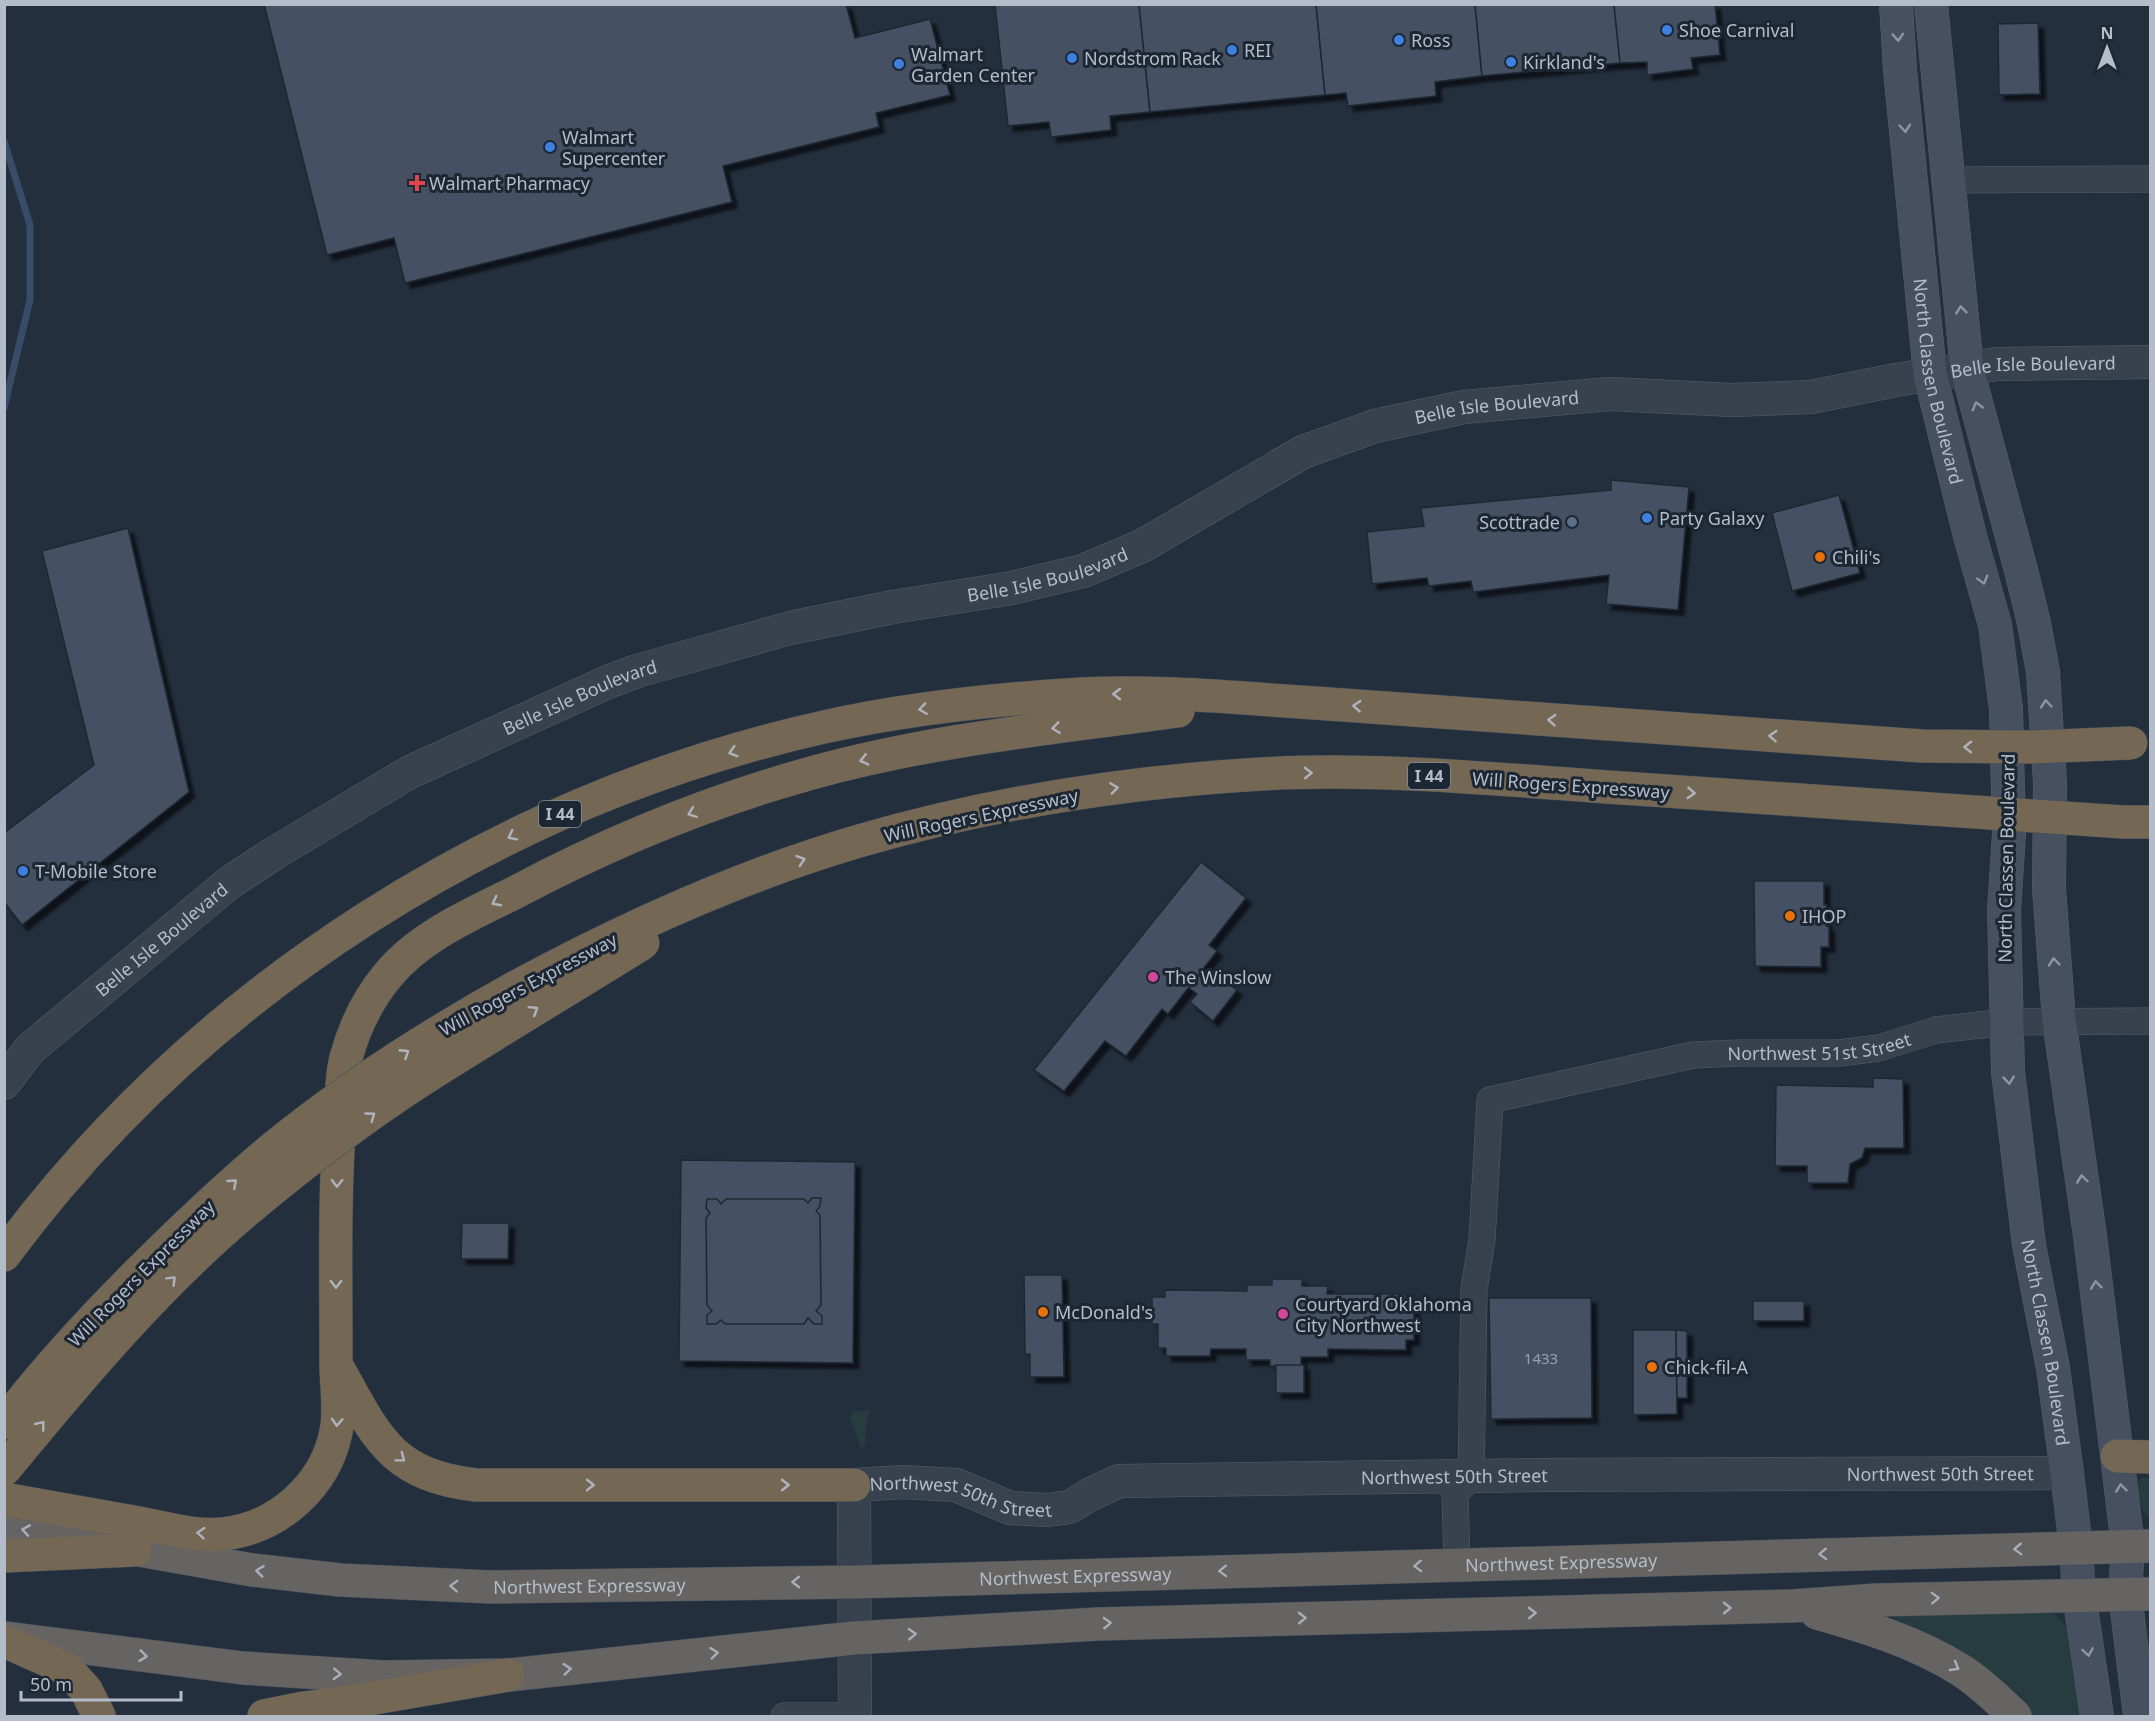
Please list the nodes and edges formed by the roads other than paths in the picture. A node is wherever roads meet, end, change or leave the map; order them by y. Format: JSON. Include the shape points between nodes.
{"nodes":[{"id":1,"x":1896,"y":4,"type":"edge"},
{"id":2,"x":1931,"y":4,"type":"edge"},
{"id":3,"x":1937,"y":66,"type":"junction"},
{"id":4,"x":1900,"y":70,"type":"junction"},
{"id":5,"x":2151,"y":179,"type":"edge"},
{"id":6,"x":1949,"y":180,"type":"junction"},
{"id":7,"x":2151,"y":362,"type":"edge"},
{"id":8,"x":1967,"y":369,"type":"junction"},
{"id":9,"x":1930,"y":374,"type":"junction"},
{"id":10,"x":1260,"y":699,"type":"junction"},
{"id":11,"x":2141,"y":742,"type":"edge"},
{"id":12,"x":2137,"y":822,"type":"edge"},
{"id":13,"x":746,"y":879,"type":"junction"},
{"id":14,"x":2059,"y":1020,"type":"junction"},
{"id":15,"x":2151,"y":1021,"type":"edge"},
{"id":16,"x":2006,"y":1022,"type":"junction"},
{"id":17,"x":17,"y":1055,"type":"edge"},
{"id":18,"x":4,"y":1083,"type":"edge"},
{"id":19,"x":4,"y":1255,"type":"edge"},
{"id":20,"x":336,"y":1364,"type":"junction"},
{"id":21,"x":4,"y":1423,"type":"edge"},
{"id":22,"x":2117,"y":1456,"type":"junction"},
{"id":23,"x":2151,"y":1457,"type":"edge"},
{"id":24,"x":2067,"y":1473,"type":"junction"},
{"id":25,"x":1471,"y":1477,"type":"junction"},
{"id":26,"x":854,"y":1485,"type":"junction"},
{"id":27,"x":5,"y":1499,"type":"edge"},
{"id":28,"x":2139,"y":1546,"type":"edge"},
{"id":29,"x":2076,"y":1548,"type":"junction"},
{"id":30,"x":135,"y":1550,"type":"junction"},
{"id":31,"x":4,"y":1556,"type":"edge"},
{"id":32,"x":1457,"y":1564,"type":"junction"},
{"id":33,"x":855,"y":1581,"type":"junction"},
{"id":34,"x":2079,"y":1594,"type":"junction"},
{"id":35,"x":2138,"y":1594,"type":"edge"},
{"id":36,"x":1792,"y":1606,"type":"junction"},
{"id":37,"x":854,"y":1638,"type":"junction"},
{"id":38,"x":4,"y":1639,"type":"edge"},
{"id":39,"x":508,"y":1675,"type":"junction"},
{"id":40,"x":99,"y":1716,"type":"edge"},
{"id":41,"x":264,"y":1716,"type":"edge"},
{"id":42,"x":784,"y":1716,"type":"edge"},
{"id":43,"x":855,"y":1716,"type":"edge"},
{"id":44,"x":2015,"y":1716,"type":"edge"},
{"id":45,"x":2097,"y":1716,"type":"edge"},
{"id":46,"x":2140,"y":1716,"type":"edge"}],
"edges":[{"from":1,"to":4,"type":"main road","name":"North Classen Boulevard","one_way":true},
{"from":2,"to":3,"type":"main road","name":"North Classen Boulevard"},
{"from":3,"to":4,"type":"main road"},
{"from":3,"to":6,"type":"main road","name":"North Classen Boulevard"},
{"from":4,"to":9,"type":"main road","name":"North Classen Boulevard","one_way":true},
{"from":5,"to":6,"type":"street"},
{"from":8,"to":6,"type":"main road","name":"North Classen Boulevard","one_way":true},
{"from":7,"to":8,"type":"street","name":"Belle Isle Boulevard","via":[[1997,364]]},
{"from":8,"to":9,"type":"street","name":"Belle Isle Boulevard"},
{"from":14,"to":8,"type":"main road","name":"North Classen Boulevard","one_way":true,"via":[[2049,889],[2050,783],[2043,672],[2022,574]]},
{"from":9,"to":16,"type":"main road","name":"North Classen Boulevard","one_way":true,"via":[[1995,625],[2006,709]]},
{"from":9,"to":17,"type":"street","name":"Belle Isle Boulevard","via":[[1811,398],[1732,400],[1610,394],[1464,407],[1375,426],[1303,452],[1142,546],[1083,571],[1012,588],[790,628],[638,671],[410,772],[273,854],[229,883]]},
{"from":11,"to":10,"type":"highway","number":"I 44","one_way":true,"bridge":true,"via":[[2032,747],[1922,746]]},
{"from":10,"to":19,"type":"highway","number":"I 44","one_way":true,"via":[[1087,694],[902,712],[825,727],[689,765],[519,832],[375,912],[241,1010],[166,1075],[100,1140]]},
{"from":10,"to":20,"type":"highway","one_way":true,"via":[[944,743],[807,774],[653,828],[548,875],[420,945],[390,972],[373,996],[357,1023],[344,1061],[337,1154]]},
{"from":13,"to":12,"type":"highway","name":"Will Rogers Expressway","number":"I 44","one_way":true,"bridge":true,"via":[[858,842],[991,809],[1128,786],[1262,774],[1332,772],[1472,778]]},
{"from":21,"to":13,"type":"highway","name":"Will Rogers Expressway","number":"I 44","one_way":true,"bridge":true,"via":[[100,1311],[192,1219],[275,1147],[363,1081],[451,1023],[574,956]]},
{"from":27,"to":13,"type":"highway","one_way":true,"bridge":true,"via":[[59,1403],[128,1324],[245,1213],[421,1080]]},
{"from":14,"to":15,"type":"street","name":"Northwest 51st Street"},
{"from":14,"to":16,"type":"street","name":"Northwest 51st Street"},
{"from":22,"to":14,"type":"main road","name":"North Classen Boulevard","one_way":true},
{"from":16,"to":24,"type":"main road","name":"North Classen Boulevard","one_way":true,"via":[[2008,1072],[2029,1245],[2053,1368]]},
{"from":16,"to":25,"type":"street","name":"Northwest 51st Street","via":[[1936,1030],[1879,1048],[1839,1053],[1693,1055],[1490,1100],[1482,1240],[1474,1289]]},
{"from":17,"to":18,"type":"street","name":"Belle Isle Boulevard"},
{"from":20,"to":26,"type":"highway","one_way":true,"via":[[386,1446],[416,1469],[452,1482]]},
{"from":20,"to":27,"type":"highway","one_way":true,"via":[[338,1427],[331,1452],[303,1495],[286,1510],[255,1526],[203,1534]]},
{"from":22,"to":23,"type":"highway"},
{"from":28,"to":22,"type":"main road","name":"North Classen Boulevard","one_way":true},
{"from":24,"to":25,"type":"street","name":"Northwest 50th Street"},
{"from":24,"to":29,"type":"main road","name":"North Classen Boulevard"},
{"from":25,"to":26,"type":"street","name":"Northwest 50th Street","via":[[1119,1481],[1070,1507],[1047,1510],[1010,1508],[956,1485]]},
{"from":25,"to":32,"type":"street","via":[[1455,1494]]},
{"from":26,"to":33,"type":"street"},
{"from":30,"to":27,"type":"highway","name":"Northwest Expressway","one_way":true},
{"from":28,"to":29,"type":"highway","name":"Northwest Expressway"},
{"from":28,"to":35,"type":"main road","name":"North Classen Boulevard"},
{"from":29,"to":32,"type":"highway","name":"Northwest Expressway","one_way":true},
{"from":29,"to":34,"type":"main road","name":"North Classen Boulevard"},
{"from":30,"to":31,"type":"highway"},
{"from":33,"to":30,"type":"highway","name":"Northwest Expressway","one_way":true,"via":[[411,1585],[252,1570]]},
{"from":32,"to":33,"type":"highway","name":"Northwest Expressway","one_way":true},
{"from":33,"to":37,"type":"street"},
{"from":34,"to":35,"type":"highway"},
{"from":36,"to":34,"type":"highway","one_way":true},
{"from":34,"to":45,"type":"main road","name":"North Classen Boulevard","one_way":true},
{"from":35,"to":46,"type":"main road","name":"North Classen Boulevard"},
{"from":37,"to":36,"type":"highway","one_way":true,"via":[[1098,1624]]},
{"from":36,"to":44,"type":"highway","one_way":true,"via":[[1917,1646],[1960,1670]]},
{"from":39,"to":37,"type":"highway","one_way":true},
{"from":37,"to":43,"type":"street"},
{"from":38,"to":39,"type":"highway","one_way":true,"via":[[243,1668],[384,1677]]},
{"from":38,"to":40,"type":"highway","via":[[67,1669],[86,1689]]},
{"from":39,"to":41,"type":"highway"},
{"from":42,"to":43,"type":"street"}]}
